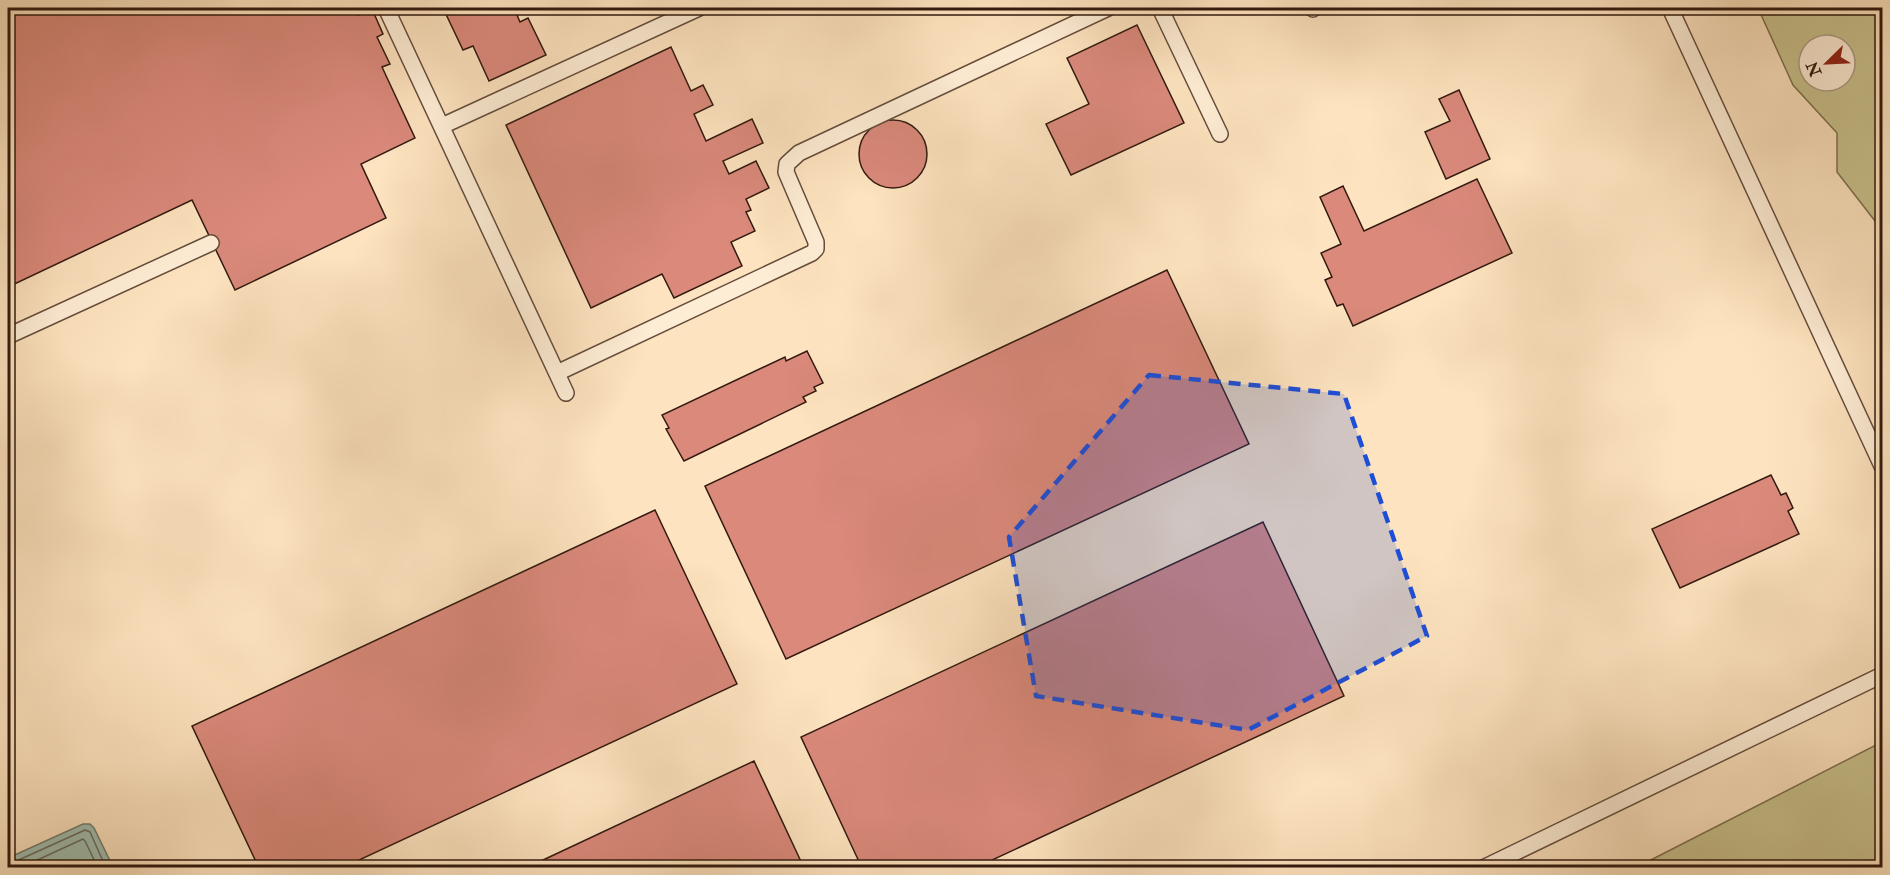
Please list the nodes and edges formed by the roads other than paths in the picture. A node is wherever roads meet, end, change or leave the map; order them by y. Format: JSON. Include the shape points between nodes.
{"nodes":[{"id":1,"x":386,"y":8,"type":"edge"},
{"id":2,"x":699,"y":8,"type":"edge"},
{"id":3,"x":1108,"y":8,"type":"edge"},
{"id":4,"x":1160,"y":8,"type":"edge"},
{"id":5,"x":1670,"y":8,"type":"edge"},
{"id":6,"x":442,"y":126,"type":"junction"},
{"id":7,"x":1220,"y":134,"type":"dead end"},
{"id":8,"x":211,"y":243,"type":"dead end"},
{"id":9,"x":8,"y":336,"type":"edge"},
{"id":10,"x":557,"y":373,"type":"junction"},
{"id":11,"x":566,"y":393,"type":"dead end"},
{"id":12,"x":1882,"y":466,"type":"edge"},
{"id":13,"x":1882,"y":675,"type":"edge"},
{"id":14,"x":1483,"y":867,"type":"edge"}],
"edges":[{"from":1,"to":6,"type":"lane"},
{"from":2,"to":6,"type":"lane"},
{"from":3,"to":10,"type":"lane","via":[[799,153],[787,164],[786,172],[816,242],[812,254]]},
{"from":4,"to":7,"type":"lane"},
{"from":5,"to":12,"type":"lane"},
{"from":6,"to":10,"type":"lane"},
{"from":8,"to":9,"type":"lane"},
{"from":10,"to":11,"type":"lane"},
{"from":13,"to":14,"type":"lane"}]}
